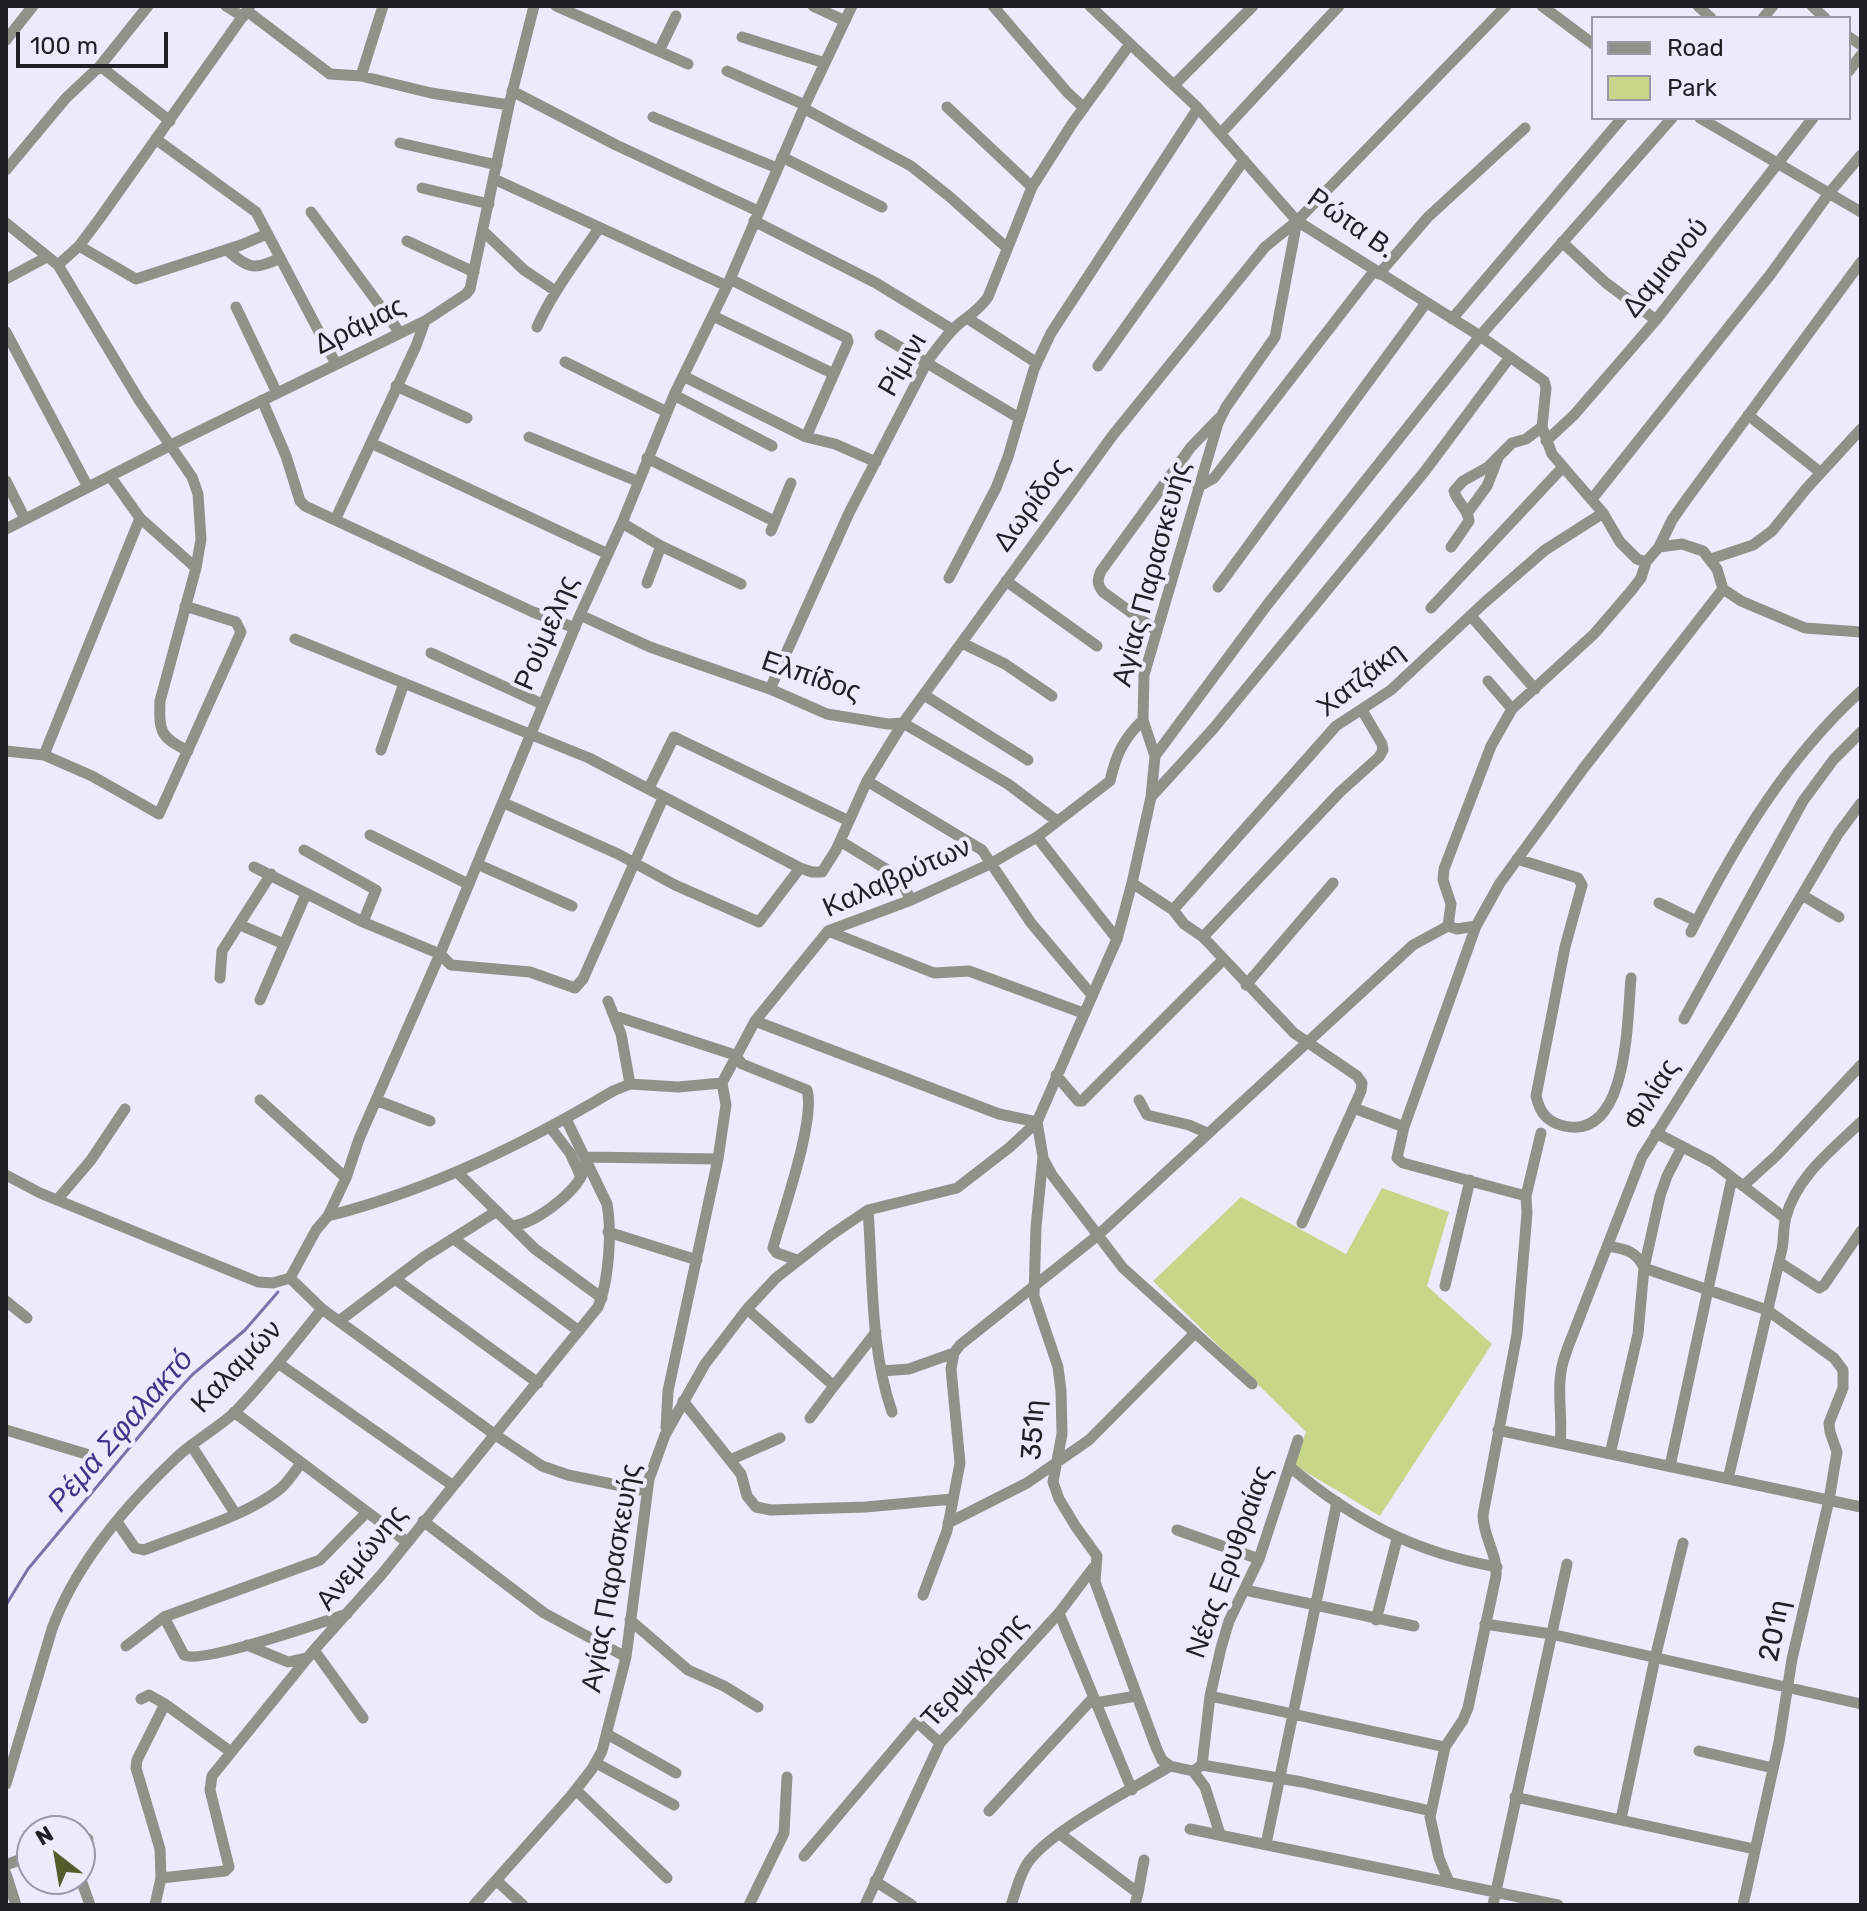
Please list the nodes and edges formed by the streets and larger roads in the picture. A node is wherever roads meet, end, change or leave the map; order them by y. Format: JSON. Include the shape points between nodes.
{"nodes":[{"id":1,"x":33,"y":6,"type":"edge"},
{"id":2,"x":148,"y":6,"type":"edge"},
{"id":3,"x":226,"y":6,"type":"edge"},
{"id":4,"x":383,"y":6,"type":"edge"},
{"id":5,"x":534,"y":6,"type":"edge"},
{"id":6,"x":556,"y":6,"type":"edge"},
{"id":7,"x":813,"y":6,"type":"edge"},
{"id":8,"x":852,"y":6,"type":"edge"},
{"id":9,"x":993,"y":6,"type":"edge"},
{"id":10,"x":1253,"y":6,"type":"edge"},
{"id":11,"x":1339,"y":6,"type":"edge"},
{"id":12,"x":1506,"y":6,"type":"edge"},
{"id":13,"x":1542,"y":6,"type":"edge"},
{"id":14,"x":1093,"y":7,"type":"edge"},
{"id":15,"x":247,"y":11,"type":"edge"},
{"id":16,"x":676,"y":16,"type":"dead end"},
{"id":17,"x":845,"y":21,"type":"junction"},
{"id":18,"x":742,"y":37,"type":"dead end"},
{"id":19,"x":6,"y":40,"type":"edge"},
{"id":20,"x":1591,"y":43,"type":"edge"},
{"id":21,"x":1130,"y":44,"type":"junction"},
{"id":22,"x":659,"y":51,"type":"junction"},
{"id":23,"x":825,"y":63,"type":"junction"},
{"id":24,"x":688,"y":64,"type":"dead end"},
{"id":25,"x":100,"y":66,"type":"junction"},
{"id":26,"x":727,"y":71,"type":"dead end"},
{"id":27,"x":361,"y":76,"type":"junction"},
{"id":28,"x":1174,"y":85,"type":"junction"},
{"id":29,"x":512,"y":91,"type":"junction"},
{"id":30,"x":509,"y":105,"type":"junction"},
{"id":31,"x":804,"y":106,"type":"junction"},
{"id":32,"x":947,"y":107,"type":"dead end"},
{"id":33,"x":1084,"y":108,"type":"junction"},
{"id":34,"x":1198,"y":108,"type":"junction"},
{"id":35,"x":653,"y":117,"type":"dead end"},
{"id":36,"x":1620,"y":120,"type":"edge"},
{"id":37,"x":1670,"y":120,"type":"edge"},
{"id":38,"x":1703,"y":120,"type":"edge"},
{"id":39,"x":1811,"y":120,"type":"edge"},
{"id":40,"x":170,"y":121,"type":"junction"},
{"id":41,"x":1525,"y":128,"type":"dead end"},
{"id":42,"x":1221,"y":133,"type":"junction"},
{"id":43,"x":157,"y":140,"type":"junction"},
{"id":44,"x":400,"y":143,"type":"dead end"},
{"id":45,"x":1861,"y":155,"type":"edge"},
{"id":46,"x":1244,"y":160,"type":"junction"},
{"id":47,"x":779,"y":163,"type":"junction"},
{"id":48,"x":1778,"y":164,"type":"junction"},
{"id":49,"x":497,"y":165,"type":"junction"},
{"id":50,"x":6,"y":170,"type":"edge"},
{"id":51,"x":494,"y":179,"type":"junction"},
{"id":52,"x":1032,"y":187,"type":"junction"},
{"id":53,"x":422,"y":188,"type":"dead end"},
{"id":54,"x":1830,"y":192,"type":"junction"},
{"id":55,"x":489,"y":204,"type":"junction"},
{"id":56,"x":882,"y":207,"type":"dead end"},
{"id":57,"x":311,"y":212,"type":"dead end"},
{"id":58,"x":1861,"y":212,"type":"edge"},
{"id":59,"x":756,"y":216,"type":"junction"},
{"id":60,"x":1297,"y":221,"type":"junction"},
{"id":61,"x":6,"y":223,"type":"edge"},
{"id":62,"x":599,"y":228,"type":"junction"},
{"id":63,"x":483,"y":231,"type":"junction"},
{"id":64,"x":267,"y":234,"type":"junction"},
{"id":65,"x":407,"y":241,"type":"dead end"},
{"id":66,"x":1562,"y":242,"type":"junction"},
{"id":67,"x":79,"y":246,"type":"junction"},
{"id":68,"x":1007,"y":248,"type":"junction"},
{"id":69,"x":227,"y":250,"type":"junction"},
{"id":70,"x":47,"y":257,"type":"junction"},
{"id":71,"x":280,"y":258,"type":"junction"},
{"id":72,"x":1861,"y":262,"type":"edge"},
{"id":73,"x":58,"y":265,"type":"junction"},
{"id":74,"x":474,"y":272,"type":"junction"},
{"id":75,"x":1377,"y":273,"type":"junction"},
{"id":76,"x":6,"y":279,"type":"edge"},
{"id":77,"x":728,"y":282,"type":"junction"},
{"id":78,"x":554,"y":290,"type":"junction"},
{"id":79,"x":1426,"y":303,"type":"junction"},
{"id":80,"x":236,"y":307,"type":"dead end"},
{"id":81,"x":713,"y":316,"type":"junction"},
{"id":82,"x":967,"y":318,"type":"junction"},
{"id":83,"x":1452,"y":319,"type":"junction"},
{"id":84,"x":1656,"y":320,"type":"junction"},
{"id":85,"x":425,"y":321,"type":"junction"},
{"id":86,"x":537,"y":327,"type":"dead end"},
{"id":87,"x":953,"y":330,"type":"junction"},
{"id":88,"x":6,"y":332,"type":"edge"},
{"id":89,"x":400,"y":333,"type":"junction"},
{"id":90,"x":880,"y":335,"type":"dead end"},
{"id":91,"x":1480,"y":336,"type":"junction"},
{"id":92,"x":1510,"y":357,"type":"junction"},
{"id":93,"x":565,"y":362,"type":"dead end"},
{"id":94,"x":927,"y":362,"type":"junction"},
{"id":95,"x":1037,"y":363,"type":"junction"},
{"id":96,"x":336,"y":364,"type":"junction"},
{"id":97,"x":1098,"y":366,"type":"dead end"},
{"id":98,"x":834,"y":374,"type":"junction"},
{"id":99,"x":683,"y":376,"type":"junction"},
{"id":100,"x":396,"y":386,"type":"junction"},
{"id":101,"x":277,"y":393,"type":"junction"},
{"id":102,"x":674,"y":395,"type":"junction"},
{"id":103,"x":262,"y":400,"type":"junction"},
{"id":104,"x":667,"y":412,"type":"junction"},
{"id":105,"x":1223,"y":414,"type":"junction"},
{"id":106,"x":1748,"y":415,"type":"junction"},
{"id":107,"x":467,"y":418,"type":"dead end"},
{"id":108,"x":1019,"y":418,"type":"junction"},
{"id":109,"x":1542,"y":427,"type":"junction"},
{"id":110,"x":1861,"y":429,"type":"edge"},
{"id":111,"x":529,"y":437,"type":"dead end"},
{"id":112,"x":806,"y":437,"type":"junction"},
{"id":113,"x":1546,"y":441,"type":"junction"},
{"id":114,"x":371,"y":443,"type":"junction"},
{"id":115,"x":169,"y":446,"type":"junction"},
{"id":116,"x":772,"y":446,"type":"dead end"},
{"id":117,"x":647,"y":458,"type":"junction"},
{"id":118,"x":1498,"y":458,"type":"junction"},
{"id":119,"x":876,"y":462,"type":"junction"},
{"id":120,"x":1563,"y":467,"type":"junction"},
{"id":121,"x":1820,"y":472,"type":"junction"},
{"id":122,"x":110,"y":476,"type":"junction"},
{"id":123,"x":6,"y":481,"type":"edge"},
{"id":124,"x":637,"y":481,"type":"junction"},
{"id":125,"x":791,"y":483,"type":"dead end"},
{"id":126,"x":88,"y":487,"type":"junction"},
{"id":127,"x":1198,"y":487,"type":"junction"},
{"id":128,"x":1592,"y":499,"type":"junction"},
{"id":129,"x":1468,"y":512,"type":"junction"},
{"id":130,"x":1603,"y":513,"type":"junction"},
{"id":131,"x":140,"y":518,"type":"junction"},
{"id":132,"x":336,"y":518,"type":"junction"},
{"id":133,"x":25,"y":519,"type":"junction"},
{"id":134,"x":622,"y":523,"type":"junction"},
{"id":135,"x":6,"y":529,"type":"edge"},
{"id":136,"x":661,"y":546,"type":"junction"},
{"id":137,"x":1451,"y":547,"type":"dead end"},
{"id":138,"x":1659,"y":547,"type":"junction"},
{"id":139,"x":608,"y":554,"type":"junction"},
{"id":140,"x":1711,"y":559,"type":"junction"},
{"id":141,"x":1646,"y":562,"type":"junction"},
{"id":142,"x":196,"y":568,"type":"junction"},
{"id":143,"x":949,"y":578,"type":"dead end"},
{"id":144,"x":1006,"y":581,"type":"junction"},
{"id":145,"x":647,"y":583,"type":"dead end"},
{"id":146,"x":741,"y":584,"type":"dead end"},
{"id":147,"x":1218,"y":587,"type":"dead end"},
{"id":148,"x":1723,"y":589,"type":"junction"},
{"id":149,"x":185,"y":606,"type":"junction"},
{"id":150,"x":1431,"y":608,"type":"dead end"},
{"id":151,"x":580,"y":615,"type":"junction"},
{"id":152,"x":1471,"y":616,"type":"junction"},
{"id":153,"x":575,"y":628,"type":"junction"},
{"id":154,"x":1157,"y":631,"type":"junction"},
{"id":155,"x":1861,"y":632,"type":"edge"},
{"id":156,"x":295,"y":639,"type":"dead end"},
{"id":157,"x":962,"y":643,"type":"junction"},
{"id":158,"x":1097,"y":646,"type":"dead end"},
{"id":159,"x":431,"y":653,"type":"dead end"},
{"id":160,"x":1488,"y":681,"type":"dead end"},
{"id":161,"x":404,"y":683,"type":"junction"},
{"id":162,"x":770,"y":689,"type":"junction"},
{"id":163,"x":1535,"y":689,"type":"junction"},
{"id":164,"x":1861,"y":691,"type":"edge"},
{"id":165,"x":924,"y":695,"type":"junction"},
{"id":166,"x":1052,"y":696,"type":"dead end"},
{"id":167,"x":542,"y":704,"type":"junction"},
{"id":168,"x":1512,"y":709,"type":"junction"},
{"id":169,"x":1362,"y":710,"type":"junction"},
{"id":170,"x":1143,"y":720,"type":"junction"},
{"id":171,"x":903,"y":723,"type":"junction"},
{"id":172,"x":1861,"y":732,"type":"edge"},
{"id":173,"x":531,"y":735,"type":"junction"},
{"id":174,"x":381,"y":750,"type":"dead end"},
{"id":175,"x":6,"y":751,"type":"edge"},
{"id":176,"x":188,"y":751,"type":"junction"},
{"id":177,"x":44,"y":755,"type":"junction"},
{"id":178,"x":1155,"y":756,"type":"junction"},
{"id":179,"x":1028,"y":760,"type":"dead end"},
{"id":180,"x":867,"y":781,"type":"junction"},
{"id":181,"x":649,"y":788,"type":"junction"},
{"id":182,"x":1151,"y":797,"type":"junction"},
{"id":183,"x":663,"y":798,"type":"junction"},
{"id":184,"x":504,"y":803,"type":"junction"},
{"id":185,"x":1861,"y":803,"type":"edge"},
{"id":186,"x":849,"y":821,"type":"junction"},
{"id":187,"x":1057,"y":821,"type":"junction"},
{"id":188,"x":370,"y":835,"type":"dead end"},
{"id":189,"x":1037,"y":837,"type":"junction"},
{"id":190,"x":840,"y":841,"type":"junction"},
{"id":191,"x":304,"y":850,"type":"dead end"},
{"id":192,"x":1517,"y":859,"type":"junction"},
{"id":193,"x":477,"y":864,"type":"junction"},
{"id":194,"x":634,"y":864,"type":"junction"},
{"id":195,"x":990,"y":864,"type":"junction"},
{"id":196,"x":254,"y":867,"type":"dead end"},
{"id":197,"x":800,"y":868,"type":"junction"},
{"id":198,"x":271,"y":874,"type":"junction"},
{"id":199,"x":1132,"y":883,"type":"junction"},
{"id":200,"x":1333,"y":883,"type":"dead end"},
{"id":201,"x":468,"y":884,"type":"junction"},
{"id":202,"x":306,"y":894,"type":"junction"},
{"id":203,"x":1802,"y":895,"type":"junction"},
{"id":204,"x":911,"y":900,"type":"junction"},
{"id":205,"x":1659,"y":903,"type":"dead end"},
{"id":206,"x":572,"y":906,"type":"dead end"},
{"id":207,"x":1173,"y":910,"type":"junction"},
{"id":208,"x":1839,"y":917,"type":"dead end"},
{"id":209,"x":363,"y":922,"type":"junction"},
{"id":210,"x":240,"y":925,"type":"junction"},
{"id":211,"x":1448,"y":926,"type":"junction"},
{"id":212,"x":1476,"y":926,"type":"junction"},
{"id":213,"x":828,"y":931,"type":"junction"},
{"id":214,"x":1203,"y":937,"type":"junction"},
{"id":215,"x":1117,"y":939,"type":"junction"},
{"id":216,"x":284,"y":944,"type":"junction"},
{"id":217,"x":440,"y":954,"type":"junction"},
{"id":218,"x":1224,"y":959,"type":"junction"},
{"id":219,"x":220,"y":978,"type":"dead end"},
{"id":220,"x":1631,"y":978,"type":"dead end"},
{"id":221,"x":1246,"y":985,"type":"junction"},
{"id":222,"x":1091,"y":994,"type":"junction"},
{"id":223,"x":260,"y":1000,"type":"dead end"},
{"id":224,"x":608,"y":1001,"type":"dead end"},
{"id":225,"x":1083,"y":1013,"type":"junction"},
{"id":226,"x":615,"y":1016,"type":"junction"},
{"id":227,"x":1684,"y":1019,"type":"dead end"},
{"id":228,"x":755,"y":1021,"type":"junction"},
{"id":229,"x":1307,"y":1041,"type":"junction"},
{"id":230,"x":735,"y":1055,"type":"junction"},
{"id":231,"x":1861,"y":1065,"type":"edge"},
{"id":232,"x":1056,"y":1075,"type":"junction"},
{"id":233,"x":722,"y":1083,"type":"junction"},
{"id":234,"x":630,"y":1084,"type":"junction"},
{"id":235,"x":260,"y":1100,"type":"dead end"},
{"id":236,"x":376,"y":1100,"type":"junction"},
{"id":237,"x":1139,"y":1100,"type":"dead end"},
{"id":238,"x":1354,"y":1108,"type":"junction"},
{"id":239,"x":125,"y":1109,"type":"dead end"},
{"id":240,"x":566,"y":1119,"type":"junction"},
{"id":241,"x":430,"y":1121,"type":"dead end"},
{"id":242,"x":1037,"y":1122,"type":"junction"},
{"id":243,"x":1861,"y":1122,"type":"edge"},
{"id":244,"x":550,"y":1127,"type":"junction"},
{"id":245,"x":1404,"y":1127,"type":"junction"},
{"id":246,"x":1207,"y":1133,"type":"junction"},
{"id":247,"x":1541,"y":1133,"type":"dead end"},
{"id":248,"x":1656,"y":1133,"type":"junction"},
{"id":249,"x":1682,"y":1147,"type":"junction"},
{"id":250,"x":586,"y":1157,"type":"junction"},
{"id":251,"x":1043,"y":1157,"type":"junction"},
{"id":252,"x":718,"y":1159,"type":"junction"},
{"id":253,"x":457,"y":1172,"type":"junction"},
{"id":254,"x":6,"y":1175,"type":"edge"},
{"id":255,"x":581,"y":1177,"type":"junction"},
{"id":256,"x":346,"y":1178,"type":"junction"},
{"id":257,"x":1732,"y":1178,"type":"junction"},
{"id":258,"x":1470,"y":1180,"type":"junction"},
{"id":259,"x":1743,"y":1186,"type":"junction"},
{"id":260,"x":1526,"y":1196,"type":"junction"},
{"id":261,"x":57,"y":1200,"type":"junction"},
{"id":262,"x":868,"y":1210,"type":"junction"},
{"id":263,"x":497,"y":1211,"type":"junction"},
{"id":264,"x":328,"y":1216,"type":"junction"},
{"id":265,"x":1785,"y":1218,"type":"junction"},
{"id":266,"x":1302,"y":1223,"type":"dead end"},
{"id":267,"x":512,"y":1226,"type":"junction"},
{"id":268,"x":1861,"y":1231,"type":"edge"},
{"id":269,"x":608,"y":1232,"type":"junction"},
{"id":270,"x":1097,"y":1236,"type":"junction"},
{"id":271,"x":454,"y":1239,"type":"junction"},
{"id":272,"x":1608,"y":1246,"type":"junction"},
{"id":273,"x":697,"y":1260,"type":"junction"},
{"id":274,"x":797,"y":1260,"type":"junction"},
{"id":275,"x":1779,"y":1262,"type":"junction"},
{"id":276,"x":1644,"y":1268,"type":"junction"},
{"id":277,"x":290,"y":1278,"type":"junction"},
{"id":278,"x":395,"y":1279,"type":"junction"},
{"id":279,"x":1445,"y":1286,"type":"dead end"},
{"id":280,"x":1034,"y":1288,"type":"junction"},
{"id":281,"x":1709,"y":1289,"type":"junction"},
{"id":282,"x":602,"y":1298,"type":"junction"},
{"id":283,"x":6,"y":1301,"type":"edge"},
{"id":284,"x":322,"y":1309,"type":"junction"},
{"id":285,"x":747,"y":1309,"type":"junction"},
{"id":286,"x":1767,"y":1310,"type":"junction"},
{"id":287,"x":27,"y":1318,"type":"dead end"},
{"id":288,"x":339,"y":1321,"type":"junction"},
{"id":289,"x":579,"y":1331,"type":"junction"},
{"id":290,"x":876,"y":1332,"type":"junction"},
{"id":291,"x":1194,"y":1334,"type":"junction"},
{"id":292,"x":954,"y":1353,"type":"junction"},
{"id":293,"x":278,"y":1363,"type":"junction"},
{"id":294,"x":882,"y":1371,"type":"junction"},
{"id":295,"x":538,"y":1383,"type":"junction"},
{"id":296,"x":1252,"y":1384,"type":"dead end"},
{"id":297,"x":834,"y":1386,"type":"junction"},
{"id":298,"x":683,"y":1401,"type":"junction"},
{"id":299,"x":234,"y":1412,"type":"junction"},
{"id":300,"x":892,"y":1412,"type":"dead end"},
{"id":301,"x":810,"y":1418,"type":"dead end"},
{"id":302,"x":6,"y":1430,"type":"edge"},
{"id":303,"x":1498,"y":1430,"type":"junction"},
{"id":304,"x":494,"y":1434,"type":"junction"},
{"id":305,"x":665,"y":1435,"type":"junction"},
{"id":306,"x":780,"y":1438,"type":"dead end"},
{"id":307,"x":1298,"y":1440,"type":"dead end"},
{"id":308,"x":1560,"y":1443,"type":"junction"},
{"id":309,"x":191,"y":1445,"type":"junction"},
{"id":310,"x":86,"y":1454,"type":"dead end"},
{"id":311,"x":1610,"y":1454,"type":"junction"},
{"id":312,"x":730,"y":1460,"type":"junction"},
{"id":313,"x":301,"y":1463,"type":"junction"},
{"id":314,"x":1057,"y":1464,"type":"junction"},
{"id":315,"x":1670,"y":1466,"type":"junction"},
{"id":316,"x":1290,"y":1467,"type":"junction"},
{"id":317,"x":1728,"y":1479,"type":"junction"},
{"id":318,"x":452,"y":1485,"type":"junction"},
{"id":319,"x":646,"y":1491,"type":"junction"},
{"id":320,"x":952,"y":1499,"type":"junction"},
{"id":321,"x":1829,"y":1500,"type":"junction"},
{"id":322,"x":1337,"y":1502,"type":"junction"},
{"id":323,"x":1861,"y":1507,"type":"edge"},
{"id":324,"x":367,"y":1512,"type":"junction"},
{"id":325,"x":235,"y":1513,"type":"junction"},
{"id":326,"x":423,"y":1521,"type":"junction"},
{"id":327,"x":117,"y":1522,"type":"junction"},
{"id":328,"x":948,"y":1523,"type":"junction"},
{"id":329,"x":1177,"y":1530,"type":"dead end"},
{"id":330,"x":1397,"y":1539,"type":"junction"},
{"id":331,"x":407,"y":1542,"type":"junction"},
{"id":332,"x":1683,"y":1543,"type":"dead end"},
{"id":333,"x":1259,"y":1559,"type":"junction"},
{"id":334,"x":1567,"y":1564,"type":"dead end"},
{"id":335,"x":1095,"y":1565,"type":"junction"},
{"id":336,"x":1497,"y":1567,"type":"junction"},
{"id":337,"x":1245,"y":1590,"type":"junction"},
{"id":338,"x":923,"y":1595,"type":"dead end"},
{"id":339,"x":1314,"y":1607,"type":"junction"},
{"id":340,"x":1059,"y":1613,"type":"junction"},
{"id":341,"x":348,"y":1614,"type":"junction"},
{"id":342,"x":164,"y":1617,"type":"junction"},
{"id":343,"x":630,"y":1620,"type":"junction"},
{"id":344,"x":1376,"y":1620,"type":"junction"},
{"id":345,"x":1485,"y":1624,"type":"junction"},
{"id":346,"x":1414,"y":1626,"type":"dead end"},
{"id":347,"x":1551,"y":1634,"type":"junction"},
{"id":348,"x":247,"y":1645,"type":"junction"},
{"id":349,"x":126,"y":1646,"type":"dead end"},
{"id":350,"x":312,"y":1653,"type":"junction"},
{"id":351,"x":626,"y":1657,"type":"junction"},
{"id":352,"x":1655,"y":1658,"type":"junction"},
{"id":353,"x":1789,"y":1689,"type":"junction"},
{"id":354,"x":1136,"y":1696,"type":"junction"},
{"id":355,"x":1210,"y":1696,"type":"junction"},
{"id":356,"x":141,"y":1699,"type":"dead end"},
{"id":357,"x":1094,"y":1700,"type":"junction"},
{"id":358,"x":165,"y":1704,"type":"junction"},
{"id":359,"x":1861,"y":1704,"type":"edge"},
{"id":360,"x":758,"y":1707,"type":"dead end"},
{"id":361,"x":1293,"y":1715,"type":"junction"},
{"id":362,"x":363,"y":1718,"type":"dead end"},
{"id":363,"x":607,"y":1734,"type":"junction"},
{"id":364,"x":940,"y":1743,"type":"junction"},
{"id":365,"x":1445,"y":1747,"type":"junction"},
{"id":366,"x":1699,"y":1751,"type":"dead end"},
{"id":367,"x":231,"y":1752,"type":"junction"},
{"id":368,"x":596,"y":1763,"type":"junction"},
{"id":369,"x":1170,"y":1766,"type":"junction"},
{"id":370,"x":1198,"y":1768,"type":"junction"},
{"id":371,"x":1773,"y":1768,"type":"junction"},
{"id":372,"x":676,"y":1773,"type":"dead end"},
{"id":373,"x":787,"y":1777,"type":"dead end"},
{"id":374,"x":1280,"y":1778,"type":"junction"},
{"id":375,"x":6,"y":1784,"type":"edge"},
{"id":376,"x":576,"y":1790,"type":"junction"},
{"id":377,"x":1132,"y":1790,"type":"junction"},
{"id":378,"x":1515,"y":1797,"type":"junction"},
{"id":379,"x":674,"y":1805,"type":"dead end"},
{"id":380,"x":989,"y":1811,"type":"dead end"},
{"id":381,"x":1431,"y":1811,"type":"junction"},
{"id":382,"x":1621,"y":1819,"type":"junction"},
{"id":383,"x":1190,"y":1829,"type":"dead end"},
{"id":384,"x":1060,"y":1834,"type":"junction"},
{"id":385,"x":1220,"y":1834,"type":"junction"},
{"id":386,"x":1266,"y":1844,"type":"junction"},
{"id":387,"x":1754,"y":1849,"type":"junction"},
{"id":388,"x":804,"y":1856,"type":"dead end"},
{"id":389,"x":1144,"y":1860,"type":"dead end"},
{"id":390,"x":161,"y":1878,"type":"junction"},
{"id":391,"x":667,"y":1878,"type":"dead end"},
{"id":392,"x":497,"y":1881,"type":"junction"},
{"id":393,"x":875,"y":1881,"type":"junction"},
{"id":394,"x":7,"y":1882,"type":"edge"},
{"id":395,"x":1449,"y":1882,"type":"junction"},
{"id":396,"x":1496,"y":1892,"type":"junction"},
{"id":397,"x":1136,"y":1899,"type":"edge"},
{"id":398,"x":16,"y":1905,"type":"edge"},
{"id":399,"x":155,"y":1905,"type":"edge"},
{"id":400,"x":474,"y":1905,"type":"edge"},
{"id":401,"x":523,"y":1905,"type":"edge"},
{"id":402,"x":749,"y":1905,"type":"edge"},
{"id":403,"x":865,"y":1905,"type":"edge"},
{"id":404,"x":912,"y":1905,"type":"edge"},
{"id":405,"x":1011,"y":1905,"type":"edge"},
{"id":406,"x":1493,"y":1905,"type":"edge"},
{"id":407,"x":1558,"y":1905,"type":"edge"},
{"id":408,"x":1743,"y":1905,"type":"edge"}],
"edges":[{"from":1,"to":19,"type":"street"},
{"from":2,"to":25,"type":"street"},
{"from":3,"to":15,"type":"street"},
{"from":4,"to":27,"type":"street"},
{"from":5,"to":29,"type":"street","name":"Δράμας"},
{"from":6,"to":22,"type":"street"},
{"from":7,"to":17,"type":"street"},
{"from":8,"to":17,"type":"street","name":"Ρούμελης"},
{"from":9,"to":33,"type":"street"},
{"from":10,"to":28,"type":"street"},
{"from":11,"to":42,"type":"street"},
{"from":12,"to":60,"type":"street"},
{"from":13,"to":20,"type":"street"},
{"from":14,"to":21,"type":"street","name":"Ρώτα Β."},
{"from":15,"to":27,"type":"street","via":[[327,73]]},
{"from":15,"to":40,"type":"street"},
{"from":16,"to":22,"type":"street"},
{"from":17,"to":23,"type":"street","name":"Ρούμελης"},
{"from":18,"to":23,"type":"street"},
{"from":21,"to":28,"type":"street","name":"Ρώτα Β."},
{"from":21,"to":33,"type":"street","name":"Ρίμινι"},
{"from":22,"to":24,"type":"street"},
{"from":23,"to":31,"type":"street","name":"Ρούμελης"},
{"from":25,"to":40,"type":"street"},
{"from":25,"to":50,"type":"street"},
{"from":26,"to":31,"type":"street"},
{"from":27,"to":30,"type":"street"},
{"from":28,"to":34,"type":"street","name":"Ρώτα Β."},
{"from":29,"to":30,"type":"street","name":"Δράμας"},
{"from":29,"to":59,"type":"street"},
{"from":30,"to":49,"type":"street","name":"Δράμας"},
{"from":31,"to":47,"type":"street","name":"Ρούμελης"},
{"from":31,"to":68,"type":"street","via":[[911,166]]},
{"from":32,"to":52,"type":"street"},
{"from":33,"to":52,"type":"street","name":"Ρίμινι"},
{"from":34,"to":42,"type":"street","name":"Ρώτα Β."},
{"from":34,"to":95,"type":"street","via":[[1051,333]]},
{"from":35,"to":47,"type":"street"},
{"from":36,"to":83,"type":"street"},
{"from":37,"to":66,"type":"street"},
{"from":38,"to":48,"type":"street"},
{"from":39,"to":48,"type":"street","name":"Δαμιανού"},
{"from":40,"to":43,"type":"street"},
{"from":41,"to":75,"type":"street","via":[[1428,217]]},
{"from":42,"to":46,"type":"street","name":"Ρώτα Β."},
{"from":43,"to":64,"type":"street","via":[[256,212]]},
{"from":43,"to":67,"type":"street"},
{"from":44,"to":49,"type":"street"},
{"from":45,"to":54,"type":"street"},
{"from":46,"to":60,"type":"street","name":"Ρώτα Β."},
{"from":46,"to":97,"type":"street"},
{"from":47,"to":56,"type":"street"},
{"from":47,"to":59,"type":"street","name":"Ρούμελης"},
{"from":48,"to":54,"type":"street"},
{"from":48,"to":84,"type":"street","name":"Δαμιανού"},
{"from":49,"to":51,"type":"street","name":"Δράμας"},
{"from":51,"to":55,"type":"street","name":"Δράμας"},
{"from":51,"to":62,"type":"street"},
{"from":52,"to":68,"type":"street","name":"Ρίμινι"},
{"from":53,"to":55,"type":"street"},
{"from":54,"to":58,"type":"street"},
{"from":54,"to":128,"type":"street"},
{"from":55,"to":63,"type":"street","name":"Δράμας"},
{"from":57,"to":89,"type":"street"},
{"from":59,"to":77,"type":"street","name":"Ρούμελης"},
{"from":59,"to":87,"type":"street"},
{"from":60,"to":75,"type":"street","name":"Ρώτα Β."},
{"from":60,"to":105,"type":"street","name":"Αγίας Παρασκευής","via":[[1275,337]]},
{"from":60,"to":144,"type":"street","name":"Δωρίδος","via":[[1265,247],[1161,375]]},
{"from":61,"to":70,"type":"street"},
{"from":62,"to":77,"type":"street"},
{"from":62,"to":78,"type":"street"},
{"from":63,"to":74,"type":"street","name":"Δράμας"},
{"from":63,"to":78,"type":"street"},
{"from":64,"to":69,"type":"street"},
{"from":64,"to":71,"type":"street"},
{"from":65,"to":74,"type":"street"},
{"from":66,"to":84,"type":"street"},
{"from":66,"to":91,"type":"street"},
{"from":67,"to":69,"type":"street","via":[[136,279]]},
{"from":67,"to":73,"type":"street"},
{"from":68,"to":82,"type":"street","name":"Ρίμινι","via":[[988,297]]},
{"from":69,"to":71,"type":"street","via":[[254,267]]},
{"from":70,"to":73,"type":"street"},
{"from":70,"to":76,"type":"street"},
{"from":71,"to":96,"type":"street"},
{"from":72,"to":106,"type":"street"},
{"from":73,"to":115,"type":"street"},
{"from":74,"to":85,"type":"street","name":"Δράμας","via":[[466,294]]},
{"from":75,"to":79,"type":"street","name":"Ρώτα Β."},
{"from":75,"to":127,"type":"street","via":[[1214,478]]},
{"from":77,"to":81,"type":"street","name":"Ρούμελης"},
{"from":77,"to":98,"type":"street","via":[[843,334],[848,342]]},
{"from":78,"to":86,"type":"street"},
{"from":79,"to":83,"type":"street","name":"Ρώτα Β."},
{"from":79,"to":147,"type":"street"},
{"from":80,"to":101,"type":"street"},
{"from":81,"to":98,"type":"street"},
{"from":81,"to":99,"type":"street","name":"Ρούμελης"},
{"from":82,"to":87,"type":"street","name":"Ρίμινι"},
{"from":82,"to":95,"type":"street"},
{"from":83,"to":91,"type":"street","name":"Ρώτα Β."},
{"from":84,"to":113,"type":"street","name":"Δαμιανού"},
{"from":85,"to":89,"type":"street","name":"Δράμας"},
{"from":85,"to":100,"type":"street"},
{"from":87,"to":94,"type":"street","name":"Ρίμινι"},
{"from":88,"to":126,"type":"street"},
{"from":89,"to":96,"type":"street","name":"Δράμας"},
{"from":90,"to":94,"type":"street"},
{"from":91,"to":92,"type":"street","name":"Ρώτα Β."},
{"from":91,"to":178,"type":"street"},
{"from":92,"to":109,"type":"street","name":"Ρώτα Β.","via":[[1544,381]]},
{"from":92,"to":182,"type":"street","via":[[1425,471]]},
{"from":93,"to":104,"type":"street"},
{"from":94,"to":108,"type":"street"},
{"from":94,"to":119,"type":"street","name":"Ρίμινι"},
{"from":95,"to":108,"type":"street"},
{"from":96,"to":101,"type":"street","name":"Δράμας"},
{"from":98,"to":112,"type":"street"},
{"from":99,"to":102,"type":"street","name":"Ρούμελης"},
{"from":99,"to":112,"type":"street"},
{"from":100,"to":107,"type":"street"},
{"from":100,"to":114,"type":"street"},
{"from":101,"to":103,"type":"street","name":"Δράμας"},
{"from":102,"to":104,"type":"street","name":"Ρούμελης"},
{"from":102,"to":116,"type":"street"},
{"from":103,"to":115,"type":"street","name":"Δράμας"},
{"from":103,"to":132,"type":"street","via":[[300,501]]},
{"from":104,"to":117,"type":"street","name":"Ρούμελης"},
{"from":105,"to":127,"type":"street","name":"Αγίας Παρασκευής"},
{"from":105,"to":154,"type":"street","via":[[1191,447],[1098,580],[1103,592]]},
{"from":106,"to":121,"type":"street"},
{"from":106,"to":138,"type":"street"},
{"from":108,"to":143,"type":"street","via":[[996,488]]},
{"from":109,"to":113,"type":"street"},
{"from":109,"to":118,"type":"street","via":[[1512,443]]},
{"from":110,"to":121,"type":"street"},
{"from":111,"to":124,"type":"street"},
{"from":112,"to":119,"type":"street"},
{"from":113,"to":120,"type":"street"},
{"from":114,"to":132,"type":"street"},
{"from":114,"to":139,"type":"street"},
{"from":115,"to":122,"type":"street","name":"Δράμας"},
{"from":115,"to":142,"type":"street","via":[[198,494],[201,539]]},
{"from":117,"to":124,"type":"street","name":"Ρούμελης"},
{"from":117,"to":125,"type":"street","via":[[773,526]]},
{"from":118,"to":129,"type":"street"},
{"from":118,"to":129,"type":"street","via":[[1454,491]]},
{"from":119,"to":162,"type":"street","name":"Ρίμινι"},
{"from":120,"to":128,"type":"street"},
{"from":120,"to":150,"type":"street"},
{"from":121,"to":140,"type":"street","via":[[1760,541]]},
{"from":122,"to":126,"type":"street","name":"Δράμας"},
{"from":122,"to":131,"type":"street"},
{"from":123,"to":133,"type":"street"},
{"from":124,"to":134,"type":"street","name":"Ρούμελης"},
{"from":126,"to":133,"type":"street","name":"Δράμας"},
{"from":127,"to":154,"type":"street","name":"Αγίας Παρασκευής"},
{"from":128,"to":130,"type":"street"},
{"from":129,"to":137,"type":"street","via":[[1469,521]]},
{"from":130,"to":141,"type":"street","via":[[1620,542]]},
{"from":130,"to":152,"type":"street","name":"Χατζάκη","via":[[1553,543]]},
{"from":131,"to":142,"type":"street"},
{"from":131,"to":177,"type":"street"},
{"from":132,"to":153,"type":"street"},
{"from":133,"to":135,"type":"street","name":"Δράμας"},
{"from":134,"to":136,"type":"street"},
{"from":134,"to":139,"type":"street","name":"Ρούμελης"},
{"from":136,"to":145,"type":"street"},
{"from":136,"to":146,"type":"street"},
{"from":138,"to":140,"type":"street","via":[[1692,546]]},
{"from":138,"to":141,"type":"street"},
{"from":139,"to":151,"type":"street","name":"Ρούμελης"},
{"from":140,"to":148,"type":"street"},
{"from":141,"to":163,"type":"street","via":[[1641,578],[1594,634]]},
{"from":142,"to":149,"type":"street"},
{"from":144,"to":157,"type":"street","name":"Δωρίδος"},
{"from":144,"to":158,"type":"street"},
{"from":148,"to":155,"type":"street","via":[[1805,628]]},
{"from":148,"to":192,"type":"street"},
{"from":149,"to":176,"type":"street","via":[[159,720],[168,741]]},
{"from":149,"to":176,"type":"street","via":[[236,622],[241,632]]},
{"from":151,"to":153,"type":"street","name":"Ρούμελης"},
{"from":151,"to":162,"type":"street","name":"Ελπίδος","via":[[650,647]]},
{"from":152,"to":163,"type":"street"},
{"from":152,"to":169,"type":"street","name":"Χατζάκη","via":[[1400,683]]},
{"from":153,"to":167,"type":"street","name":"Ρούμελης"},
{"from":154,"to":170,"type":"street","name":"Αγίας Παρασκευής","via":[[1144,675]]},
{"from":156,"to":161,"type":"street"},
{"from":157,"to":165,"type":"street","name":"Δωρίδος"},
{"from":157,"to":166,"type":"street"},
{"from":159,"to":167,"type":"street"},
{"from":160,"to":168,"type":"street"},
{"from":161,"to":173,"type":"street"},
{"from":161,"to":174,"type":"street"},
{"from":162,"to":171,"type":"street","name":"Ελπίδος","via":[[827,714]]},
{"from":163,"to":168,"type":"street"},
{"from":164,"to":205,"type":"street","via":[[1774,788],[1693,927]]},
{"from":165,"to":171,"type":"street","name":"Δωρίδος"},
{"from":165,"to":179,"type":"street"},
{"from":167,"to":173,"type":"street","name":"Ρούμελης"},
{"from":168,"to":211,"type":"street","via":[[1491,746],[1444,869],[1451,904]]},
{"from":169,"to":207,"type":"street","name":"Χατζάκη","via":[[1336,726]]},
{"from":169,"to":214,"type":"street","via":[[1382,744],[1379,757]]},
{"from":170,"to":178,"type":"street","name":"Αγίας Παρασκευής"},
{"from":170,"to":187,"type":"street","name":"Καλαβρύτων","via":[[1124,740],[1110,781]]},
{"from":171,"to":180,"type":"street","name":"Δωρίδος"},
{"from":171,"to":187,"type":"street","name":"Ελπίδος","via":[[1008,784]]},
{"from":172,"to":227,"type":"street","via":[[1803,801]]},
{"from":173,"to":181,"type":"street"},
{"from":173,"to":184,"type":"street","name":"Ρούμελης"},
{"from":175,"to":177,"type":"street"},
{"from":176,"to":177,"type":"street","via":[[159,814]]},
{"from":178,"to":182,"type":"street","name":"Αγίας Παρασκευής"},
{"from":180,"to":186,"type":"street","name":"Δωρίδος"},
{"from":180,"to":195,"type":"street","via":[[982,850]]},
{"from":181,"to":183,"type":"street"},
{"from":181,"to":186,"type":"street","via":[[674,737]]},
{"from":182,"to":199,"type":"street","name":"Αγίας Παρασκευής"},
{"from":183,"to":194,"type":"street"},
{"from":183,"to":197,"type":"street"},
{"from":184,"to":193,"type":"street","name":"Ρούμελης"},
{"from":184,"to":194,"type":"street"},
{"from":185,"to":203,"type":"street","name":"Φιλίας"},
{"from":186,"to":190,"type":"street","name":"Δωρίδος"},
{"from":187,"to":189,"type":"street","name":"Καλαβρύτων"},
{"from":188,"to":201,"type":"street"},
{"from":189,"to":195,"type":"street","name":"Καλαβρύτων"},
{"from":189,"to":215,"type":"street"},
{"from":190,"to":197,"type":"street","name":"Δωρίδος","via":[[822,872]]},
{"from":190,"to":204,"type":"street","via":[[899,877]]},
{"from":191,"to":209,"type":"street","via":[[376,890]]},
{"from":192,"to":212,"type":"street"},
{"from":192,"to":220,"type":"street","via":[[1578,878],[1582,885],[1536,1096],[1544,1117],[1556,1124],[1572,1128],[1591,1123],[1610,1105],[1619,1080]]},
{"from":193,"to":201,"type":"street","name":"Ρούμελης"},
{"from":193,"to":206,"type":"street"},
{"from":194,"to":197,"type":"street","via":[[759,922]]},
{"from":194,"to":217,"type":"street","via":[[575,988],[530,972],[451,965]]},
{"from":195,"to":204,"type":"street","name":"Καλαβρύτων"},
{"from":195,"to":222,"type":"street","via":[[1049,947]]},
{"from":196,"to":198,"type":"street"},
{"from":198,"to":202,"type":"street"},
{"from":198,"to":210,"type":"street"},
{"from":199,"to":207,"type":"street"},
{"from":199,"to":215,"type":"street","name":"Αγίας Παρασκευής"},
{"from":200,"to":221,"type":"street"},
{"from":201,"to":217,"type":"street","name":"Ρούμελης"},
{"from":202,"to":209,"type":"street"},
{"from":202,"to":216,"type":"street"},
{"from":203,"to":208,"type":"street"},
{"from":203,"to":248,"type":"street","name":"Φιλίας"},
{"from":204,"to":213,"type":"street","name":"Καλαβρύτων"},
{"from":207,"to":214,"type":"street"},
{"from":209,"to":217,"type":"street"},
{"from":210,"to":216,"type":"street"},
{"from":210,"to":219,"type":"street","via":[[222,951]]},
{"from":211,"to":212,"type":"street"},
{"from":211,"to":229,"type":"street","via":[[1413,945]]},
{"from":212,"to":245,"type":"street"},
{"from":213,"to":225,"type":"street","via":[[934,973],[969,971]]},
{"from":213,"to":228,"type":"street","name":"Καλαβρύτων"},
{"from":214,"to":218,"type":"street"},
{"from":215,"to":222,"type":"street","name":"Αγίας Παρασκευής"},
{"from":216,"to":223,"type":"street"},
{"from":217,"to":236,"type":"street","name":"Ρούμελης"},
{"from":218,"to":221,"type":"street"},
{"from":218,"to":232,"type":"street","via":[[1086,1099],[1078,1101]]},
{"from":221,"to":229,"type":"street"},
{"from":222,"to":225,"type":"street","name":"Αγίας Παρασκευής"},
{"from":224,"to":226,"type":"street"},
{"from":225,"to":232,"type":"street","name":"Αγίας Παρασκευής"},
{"from":226,"to":230,"type":"street"},
{"from":226,"to":234,"type":"street"},
{"from":228,"to":230,"type":"street","name":"Καλαβρύτων"},
{"from":228,"to":242,"type":"street","via":[[985,1109]]},
{"from":229,"to":238,"type":"street","via":[[1362,1083]]},
{"from":229,"to":246,"type":"street"},
{"from":230,"to":233,"type":"street","name":"Καλαβρύτων"},
{"from":230,"to":274,"type":"street","via":[[742,1064],[807,1090],[803,1138],[773,1248]]},
{"from":231,"to":259,"type":"street"},
{"from":232,"to":242,"type":"street","name":"Αγίας Παρασκευής"},
{"from":233,"to":234,"type":"street"},
{"from":233,"to":252,"type":"street","via":[[726,1105]]},
{"from":234,"to":240,"type":"street"},
{"from":235,"to":256,"type":"street"},
{"from":236,"to":241,"type":"street"},
{"from":236,"to":256,"type":"street","name":"Ρούμελης"},
{"from":237,"to":246,"type":"street","via":[[1147,1115]]},
{"from":238,"to":245,"type":"street"},
{"from":238,"to":266,"type":"street"},
{"from":239,"to":261,"type":"street"},
{"from":240,"to":244,"type":"street"},
{"from":240,"to":250,"type":"street"},
{"from":242,"to":251,"type":"street","name":"351η"},
{"from":242,"to":262,"type":"street","name":"Αγίας Παρασκευής","via":[[957,1188]]},
{"from":243,"to":265,"type":"street","via":[[1810,1174]]},
{"from":244,"to":253,"type":"street"},
{"from":244,"to":255,"type":"street"},
{"from":245,"to":258,"type":"street","via":[[1397,1151],[1403,1163]]},
{"from":246,"to":270,"type":"street"},
{"from":247,"to":260,"type":"street"},
{"from":248,"to":249,"type":"street"},
{"from":248,"to":272,"type":"street","name":"Φιλίας"},
{"from":249,"to":257,"type":"street"},
{"from":249,"to":276,"type":"street","via":[[1660,1196]]},
{"from":250,"to":252,"type":"street"},
{"from":250,"to":255,"type":"street"},
{"from":250,"to":269,"type":"street","via":[[607,1204]]},
{"from":251,"to":270,"type":"street"},
{"from":251,"to":280,"type":"street","name":"351η"},
{"from":252,"to":273,"type":"street"},
{"from":253,"to":263,"type":"street"},
{"from":253,"to":264,"type":"street"},
{"from":254,"to":261,"type":"street"},
{"from":255,"to":267,"type":"street","via":[[542,1214]]},
{"from":256,"to":264,"type":"street","name":"Ρούμελης"},
{"from":257,"to":259,"type":"street"},
{"from":257,"to":281,"type":"street"},
{"from":258,"to":260,"type":"street"},
{"from":258,"to":279,"type":"street"},
{"from":259,"to":265,"type":"street"},
{"from":260,"to":303,"type":"street","via":[[1517,1334]]},
{"from":261,"to":277,"type":"street","via":[[258,1282]]},
{"from":262,"to":274,"type":"street","name":"Αγίας Παρασκευής"},
{"from":262,"to":290,"type":"street"},
{"from":263,"to":267,"type":"street"},
{"from":263,"to":271,"type":"street"},
{"from":264,"to":277,"type":"street","name":"Ρούμελης"},
{"from":265,"to":275,"type":"street"},
{"from":267,"to":282,"type":"street"},
{"from":268,"to":275,"type":"street","via":[[1819,1288]]},
{"from":269,"to":273,"type":"street"},
{"from":269,"to":282,"type":"street"},
{"from":270,"to":280,"type":"street"},
{"from":270,"to":291,"type":"street","via":[[1123,1268]]},
{"from":271,"to":278,"type":"street"},
{"from":271,"to":289,"type":"street"},
{"from":272,"to":276,"type":"street","via":[[1632,1252]]},
{"from":272,"to":308,"type":"street","name":"Φιλίας","via":[[1561,1373]]},
{"from":273,"to":305,"type":"street","via":[[668,1391]]},
{"from":274,"to":285,"type":"street","name":"Αγίας Παρασκευής"},
{"from":275,"to":286,"type":"street"},
{"from":276,"to":281,"type":"street"},
{"from":276,"to":311,"type":"street","via":[[1638,1334]]},
{"from":277,"to":284,"type":"street"},
{"from":278,"to":288,"type":"street"},
{"from":278,"to":295,"type":"street"},
{"from":280,"to":292,"type":"street"},
{"from":280,"to":314,"type":"street","name":"351η","via":[[1060,1377]]},
{"from":281,"to":286,"type":"street"},
{"from":281,"to":315,"type":"street"},
{"from":282,"to":289,"type":"street","name":"Ανεμώνης"},
{"from":283,"to":287,"type":"street"},
{"from":284,"to":288,"type":"street"},
{"from":284,"to":293,"type":"street","name":"Καλαμών"},
{"from":285,"to":297,"type":"street"},
{"from":285,"to":298,"type":"street","name":"Αγίας Παρασκευής"},
{"from":286,"to":317,"type":"street"},
{"from":286,"to":321,"type":"street","name":"201η","via":[[1843,1370],[1843,1388],[1829,1423],[1837,1452]]},
{"from":288,"to":304,"type":"street"},
{"from":289,"to":295,"type":"street","name":"Ανεμώνης"},
{"from":290,"to":294,"type":"street"},
{"from":290,"to":297,"type":"street"},
{"from":291,"to":296,"type":"street"},
{"from":291,"to":314,"type":"street","via":[[1107,1423]]},
{"from":292,"to":294,"type":"street","via":[[909,1369]]},
{"from":292,"to":320,"type":"street","via":[[953,1400],[961,1457]]},
{"from":293,"to":299,"type":"street","name":"Καλαμών"},
{"from":293,"to":318,"type":"street"},
{"from":294,"to":300,"type":"street"},
{"from":295,"to":304,"type":"street","name":"Ανεμώνης"},
{"from":297,"to":301,"type":"street"},
{"from":298,"to":305,"type":"street","name":"Αγίας Παρασκευής"},
{"from":298,"to":312,"type":"street"},
{"from":299,"to":309,"type":"street","name":"Καλαμών"},
{"from":299,"to":313,"type":"street"},
{"from":302,"to":310,"type":"street"},
{"from":303,"to":308,"type":"street"},
{"from":303,"to":336,"type":"street","via":[[1483,1515]]},
{"from":304,"to":318,"type":"street","name":"Ανεμώνης"},
{"from":304,"to":319,"type":"street","via":[[542,1466]]},
{"from":305,"to":319,"type":"street","name":"Αγίας Παρασκευής"},
{"from":306,"to":312,"type":"street"},
{"from":307,"to":316,"type":"street","name":"Νέας Ερυθραίας"},
{"from":308,"to":311,"type":"street"},
{"from":309,"to":325,"type":"street"},
{"from":309,"to":327,"type":"street","name":"Καλαμών"},
{"from":311,"to":315,"type":"street"},
{"from":312,"to":320,"type":"street","via":[[751,1502],[763,1509]]},
{"from":313,"to":324,"type":"street"},
{"from":313,"to":325,"type":"street","via":[[278,1490]]},
{"from":314,"to":328,"type":"street"},
{"from":314,"to":335,"type":"street","name":"351η","via":[[1053,1482],[1059,1499],[1095,1551]]},
{"from":315,"to":317,"type":"street"},
{"from":316,"to":322,"type":"street"},
{"from":316,"to":333,"type":"street","name":"Νέας Ερυθραίας"},
{"from":317,"to":321,"type":"street"},
{"from":318,"to":326,"type":"street","name":"Ανεμώνης"},
{"from":319,"to":343,"type":"street","name":"Αγίας Παρασκευής"},
{"from":320,"to":328,"type":"street"},
{"from":321,"to":323,"type":"street"},
{"from":321,"to":353,"type":"street","name":"201η"},
{"from":322,"to":330,"type":"street"},
{"from":322,"to":339,"type":"street"},
{"from":324,"to":331,"type":"street"},
{"from":324,"to":342,"type":"street","via":[[320,1560]]},
{"from":325,"to":327,"type":"street","via":[[139,1551]]},
{"from":326,"to":331,"type":"street","name":"Ανεμώνης"},
{"from":326,"to":351,"type":"street","via":[[544,1613]]},
{"from":327,"to":375,"type":"street","name":"Καλαμών","via":[[78,1575],[56,1617]]},
{"from":328,"to":338,"type":"street"},
{"from":329,"to":333,"type":"street"},
{"from":330,"to":336,"type":"street","via":[[1455,1560]]},
{"from":330,"to":344,"type":"street"},
{"from":331,"to":341,"type":"street","name":"Ανεμώνης"},
{"from":332,"to":352,"type":"street"},
{"from":333,"to":337,"type":"street","name":"Νέας Ερυθραίας"},
{"from":334,"to":347,"type":"street"},
{"from":335,"to":340,"type":"street","name":"Τερψιχόρης"},
{"from":335,"to":354,"type":"street","name":"351η","via":[[1095,1582]]},
{"from":336,"to":345,"type":"street"},
{"from":337,"to":339,"type":"street"},
{"from":337,"to":355,"type":"street","name":"Νέας Ερυθραίας","via":[[1229,1621]]},
{"from":339,"to":344,"type":"street"},
{"from":339,"to":361,"type":"street"},
{"from":340,"to":357,"type":"street"},
{"from":340,"to":364,"type":"street","name":"Τερψιχόρης"},
{"from":341,"to":348,"type":"street"},
{"from":341,"to":350,"type":"street","name":"Ανεμώνης"},
{"from":342,"to":348,"type":"street","via":[[188,1658]]},
{"from":342,"to":349,"type":"street"},
{"from":343,"to":351,"type":"street","name":"Αγίας Παρασκευής"},
{"from":343,"to":360,"type":"street","via":[[688,1670]]},
{"from":344,"to":346,"type":"street"},
{"from":345,"to":347,"type":"street"},
{"from":345,"to":365,"type":"street","via":[[1468,1708]]},
{"from":347,"to":352,"type":"street"},
{"from":347,"to":378,"type":"street"},
{"from":348,"to":350,"type":"street","via":[[288,1662]]},
{"from":350,"to":362,"type":"street"},
{"from":350,"to":367,"type":"street","name":"Ανεμώνης"},
{"from":351,"to":363,"type":"street","name":"Αγίας Παρασκευής"},
{"from":352,"to":353,"type":"street"},
{"from":352,"to":382,"type":"street"},
{"from":353,"to":359,"type":"street"},
{"from":353,"to":371,"type":"street","name":"201η"},
{"from":354,"to":357,"type":"street"},
{"from":354,"to":369,"type":"street","name":"351η","via":[[1159,1754]]},
{"from":355,"to":361,"type":"street"},
{"from":355,"to":370,"type":"street","name":"Νέας Ερυθραίας"},
{"from":356,"to":358,"type":"street","via":[[149,1695]]},
{"from":357,"to":377,"type":"street"},
{"from":357,"to":380,"type":"street"},
{"from":358,"to":367,"type":"street"},
{"from":358,"to":390,"type":"street","via":[[136,1768],[160,1849]]},
{"from":361,"to":365,"type":"street"},
{"from":361,"to":374,"type":"street"},
{"from":363,"to":368,"type":"street","name":"Αγίας Παρασκευής"},
{"from":363,"to":372,"type":"street"},
{"from":364,"to":388,"type":"street","via":[[917,1722]]},
{"from":364,"to":393,"type":"street","name":"Τερψιχόρης"},
{"from":365,"to":381,"type":"street"},
{"from":366,"to":371,"type":"street"},
{"from":367,"to":390,"type":"street","name":"Ανεμώνης","via":[[209,1782],[228,1867]]},
{"from":368,"to":376,"type":"street","name":"Αγίας Παρασκευής"},
{"from":368,"to":379,"type":"street"},
{"from":369,"to":370,"type":"street"},
{"from":369,"to":377,"type":"street"},
{"from":370,"to":374,"type":"street"},
{"from":370,"to":385,"type":"street"},
{"from":371,"to":387,"type":"street","name":"201η"},
{"from":373,"to":402,"type":"street","via":[[784,1833]]},
{"from":374,"to":381,"type":"street"},
{"from":374,"to":386,"type":"street"},
{"from":376,"to":391,"type":"street"},
{"from":376,"to":392,"type":"street","name":"Αγίας Παρασκευής"},
{"from":377,"to":384,"type":"street"},
{"from":378,"to":382,"type":"street"},
{"from":378,"to":396,"type":"street"},
{"from":381,"to":395,"type":"street","via":[[1436,1847]]},
{"from":382,"to":387,"type":"street"},
{"from":383,"to":385,"type":"street"},
{"from":384,"to":397,"type":"street"},
{"from":384,"to":405,"type":"street","via":[[1027,1865]]},
{"from":385,"to":386,"type":"street"},
{"from":386,"to":395,"type":"street"},
{"from":387,"to":408,"type":"street","name":"201η"},
{"from":389,"to":397,"type":"street"},
{"from":390,"to":399,"type":"street"},
{"from":392,"to":400,"type":"street","name":"Αγίας Παρασκευής"},
{"from":392,"to":401,"type":"street"},
{"from":393,"to":403,"type":"street","name":"Τερψιχόρης"},
{"from":393,"to":404,"type":"street"},
{"from":394,"to":398,"type":"street"},
{"from":395,"to":396,"type":"street"},
{"from":396,"to":406,"type":"street"},
{"from":396,"to":407,"type":"street"}]}
